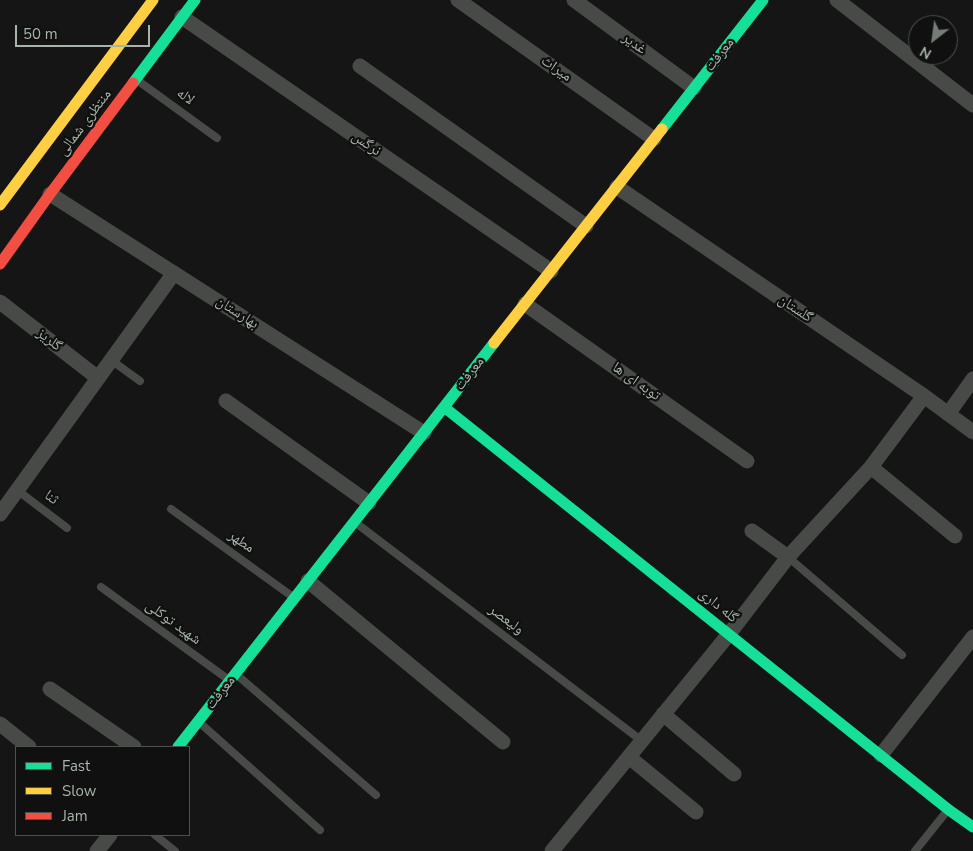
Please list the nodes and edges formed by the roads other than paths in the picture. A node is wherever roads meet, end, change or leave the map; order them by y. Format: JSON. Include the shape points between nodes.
{"nodes":[{"id":1,"x":153,"y":0,"type":"edge"},
{"id":2,"x":195,"y":0,"type":"edge"},
{"id":3,"x":458,"y":0,"type":"edge"},
{"id":4,"x":574,"y":0,"type":"edge"},
{"id":5,"x":763,"y":0,"type":"edge"},
{"id":6,"x":836,"y":0,"type":"edge"},
{"id":7,"x":182,"y":17,"type":"junction"},
{"id":8,"x":360,"y":66,"type":"dead end"},
{"id":9,"x":136,"y":79,"type":"junction"},
{"id":10,"x":694,"y":88,"type":"junction"},
{"id":11,"x":973,"y":105,"type":"edge"},
{"id":12,"x":217,"y":138,"type":"dead end"},
{"id":13,"x":654,"y":139,"type":"junction"},
{"id":14,"x":616,"y":187,"type":"junction"},
{"id":15,"x":50,"y":194,"type":"junction"},
{"id":16,"x":0,"y":205,"type":"edge"},
{"id":17,"x":586,"y":226,"type":"junction"},
{"id":18,"x":0,"y":264,"type":"edge"},
{"id":19,"x":551,"y":271,"type":"junction"},
{"id":20,"x":174,"y":273,"type":"junction"},
{"id":21,"x":0,"y":302,"type":"edge"},
{"id":22,"x":525,"y":304,"type":"junction"},
{"id":23,"x":111,"y":360,"type":"junction"},
{"id":24,"x":98,"y":378,"type":"junction"},
{"id":25,"x":973,"y":379,"type":"edge"},
{"id":26,"x":140,"y":382,"type":"dead end"},
{"id":27,"x":924,"y":396,"type":"junction"},
{"id":28,"x":226,"y":400,"type":"dead end"},
{"id":29,"x":444,"y":407,"type":"junction"},
{"id":30,"x":948,"y":414,"type":"junction"},
{"id":31,"x":973,"y":432,"type":"edge"},
{"id":32,"x":424,"y":433,"type":"junction"},
{"id":33,"x":746,"y":461,"type":"dead end"},
{"id":34,"x":871,"y":467,"type":"junction"},
{"id":35,"x":17,"y":490,"type":"junction"},
{"id":36,"x":369,"y":503,"type":"junction"},
{"id":37,"x":171,"y":509,"type":"dead end"},
{"id":38,"x":0,"y":514,"type":"edge"},
{"id":39,"x":354,"y":522,"type":"junction"},
{"id":40,"x":68,"y":528,"type":"dead end"},
{"id":41,"x":752,"y":531,"type":"dead end"},
{"id":42,"x":956,"y":536,"type":"dead end"},
{"id":43,"x":788,"y":557,"type":"junction"},
{"id":44,"x":308,"y":581,"type":"junction"},
{"id":45,"x":101,"y":587,"type":"dead end"},
{"id":46,"x":295,"y":598,"type":"junction"},
{"id":47,"x":729,"y":634,"type":"junction"},
{"id":48,"x":973,"y":637,"type":"edge"},
{"id":49,"x":902,"y":655,"type":"dead end"},
{"id":50,"x":233,"y":677,"type":"junction"},
{"id":51,"x":50,"y":688,"type":"dead end"},
{"id":52,"x":663,"y":714,"type":"junction"},
{"id":53,"x":198,"y":721,"type":"junction"},
{"id":54,"x":0,"y":724,"type":"edge"},
{"id":55,"x":642,"y":741,"type":"junction"},
{"id":56,"x":503,"y":742,"type":"dead end"},
{"id":57,"x":28,"y":746,"type":"edge"},
{"id":58,"x":133,"y":746,"type":"edge"},
{"id":59,"x":179,"y":746,"type":"edge"},
{"id":60,"x":881,"y":755,"type":"junction"},
{"id":61,"x":629,"y":756,"type":"junction"},
{"id":62,"x":734,"y":774,"type":"dead end"},
{"id":63,"x":376,"y":795,"type":"dead end"},
{"id":64,"x":949,"y":810,"type":"junction"},
{"id":65,"x":696,"y":812,"type":"dead end"},
{"id":66,"x":973,"y":827,"type":"edge"},
{"id":67,"x":320,"y":830,"type":"dead end"},
{"id":68,"x":109,"y":836,"type":"edge"},
{"id":69,"x":156,"y":836,"type":"edge"},
{"id":70,"x":97,"y":851,"type":"edge"},
{"id":71,"x":175,"y":851,"type":"edge"},
{"id":72,"x":552,"y":851,"type":"edge"},
{"id":73,"x":915,"y":851,"type":"edge"}],
"edges":[{"from":1,"to":16,"type":"street","name":"منتظری شمالی"},
{"from":2,"to":7,"type":"street","name":"منتظری شمالی"},
{"from":3,"to":13,"type":"street","name":"میراث"},
{"from":4,"to":10,"type":"street","name":"غدیر"},
{"from":5,"to":10,"type":"street","name":"معرفت"},
{"from":6,"to":11,"type":"street"},
{"from":7,"to":9,"type":"street","name":"منتظری شمالی"},
{"from":7,"to":19,"type":"street","name":"نرگس"},
{"from":8,"to":17,"type":"street"},
{"from":9,"to":12,"type":"lane","name":"لاله"},
{"from":9,"to":15,"type":"street","name":"منتظری شمالی"},
{"from":10,"to":13,"type":"street","name":"معرفت"},
{"from":13,"to":14,"type":"street","name":"معرفت"},
{"from":14,"to":17,"type":"street","name":"معرفت"},
{"from":14,"to":27,"type":"street","name":"گلستان"},
{"from":15,"to":18,"type":"street","name":"منتظری شمالی"},
{"from":15,"to":20,"type":"street","name":"بهارستان"},
{"from":17,"to":19,"type":"street","name":"معرفت"},
{"from":19,"to":22,"type":"street","name":"معرفت"},
{"from":20,"to":23,"type":"street"},
{"from":20,"to":32,"type":"street","name":"بهارستان"},
{"from":21,"to":24,"type":"street","name":"گلریز"},
{"from":22,"to":29,"type":"street","name":"معرفت"},
{"from":22,"to":33,"type":"street","name":"توبه ای ها"},
{"from":23,"to":24,"type":"street"},
{"from":23,"to":26,"type":"lane"},
{"from":24,"to":35,"type":"street"},
{"from":25,"to":30,"type":"street"},
{"from":27,"to":30,"type":"street","name":"گلستان"},
{"from":27,"to":34,"type":"street"},
{"from":28,"to":36,"type":"street"},
{"from":29,"to":32,"type":"street","name":"معرفت"},
{"from":29,"to":47,"type":"street","name":"گله داری"},
{"from":30,"to":31,"type":"street","name":"گلستان"},
{"from":32,"to":36,"type":"street","name":"معرفت"},
{"from":34,"to":42,"type":"street"},
{"from":34,"to":43,"type":"street"},
{"from":35,"to":38,"type":"street"},
{"from":35,"to":40,"type":"lane","name":"ثنا"},
{"from":36,"to":39,"type":"street","name":"معرفت"},
{"from":37,"to":46,"type":"lane","name":"مطهر"},
{"from":39,"to":44,"type":"street","name":"معرفت"},
{"from":39,"to":55,"type":"lane","name":"ولیعصر"},
{"from":41,"to":43,"type":"street"},
{"from":43,"to":47,"type":"street"},
{"from":43,"to":49,"type":"lane"},
{"from":44,"to":46,"type":"street","name":"معرفت"},
{"from":44,"to":56,"type":"street"},
{"from":45,"to":50,"type":"lane","name":"شهید توکلی"},
{"from":46,"to":50,"type":"street","name":"معرفت"},
{"from":47,"to":52,"type":"street"},
{"from":47,"to":60,"type":"street","name":"گله داری"},
{"from":48,"to":60,"type":"street"},
{"from":50,"to":53,"type":"street","name":"معرفت"},
{"from":50,"to":63,"type":"lane","name":"شهید توکلی"},
{"from":51,"to":58,"type":"street"},
{"from":52,"to":55,"type":"street"},
{"from":52,"to":62,"type":"street"},
{"from":53,"to":59,"type":"street","name":"معرفت"},
{"from":53,"to":67,"type":"lane"},
{"from":54,"to":57,"type":"street"},
{"from":55,"to":61,"type":"street"},
{"from":60,"to":64,"type":"street","name":"گله داری"},
{"from":61,"to":65,"type":"street"},
{"from":61,"to":72,"type":"street"},
{"from":64,"to":66,"type":"street","name":"گله داری"},
{"from":64,"to":73,"type":"lane"},
{"from":68,"to":70,"type":"street"},
{"from":69,"to":71,"type":"lane"}]}
